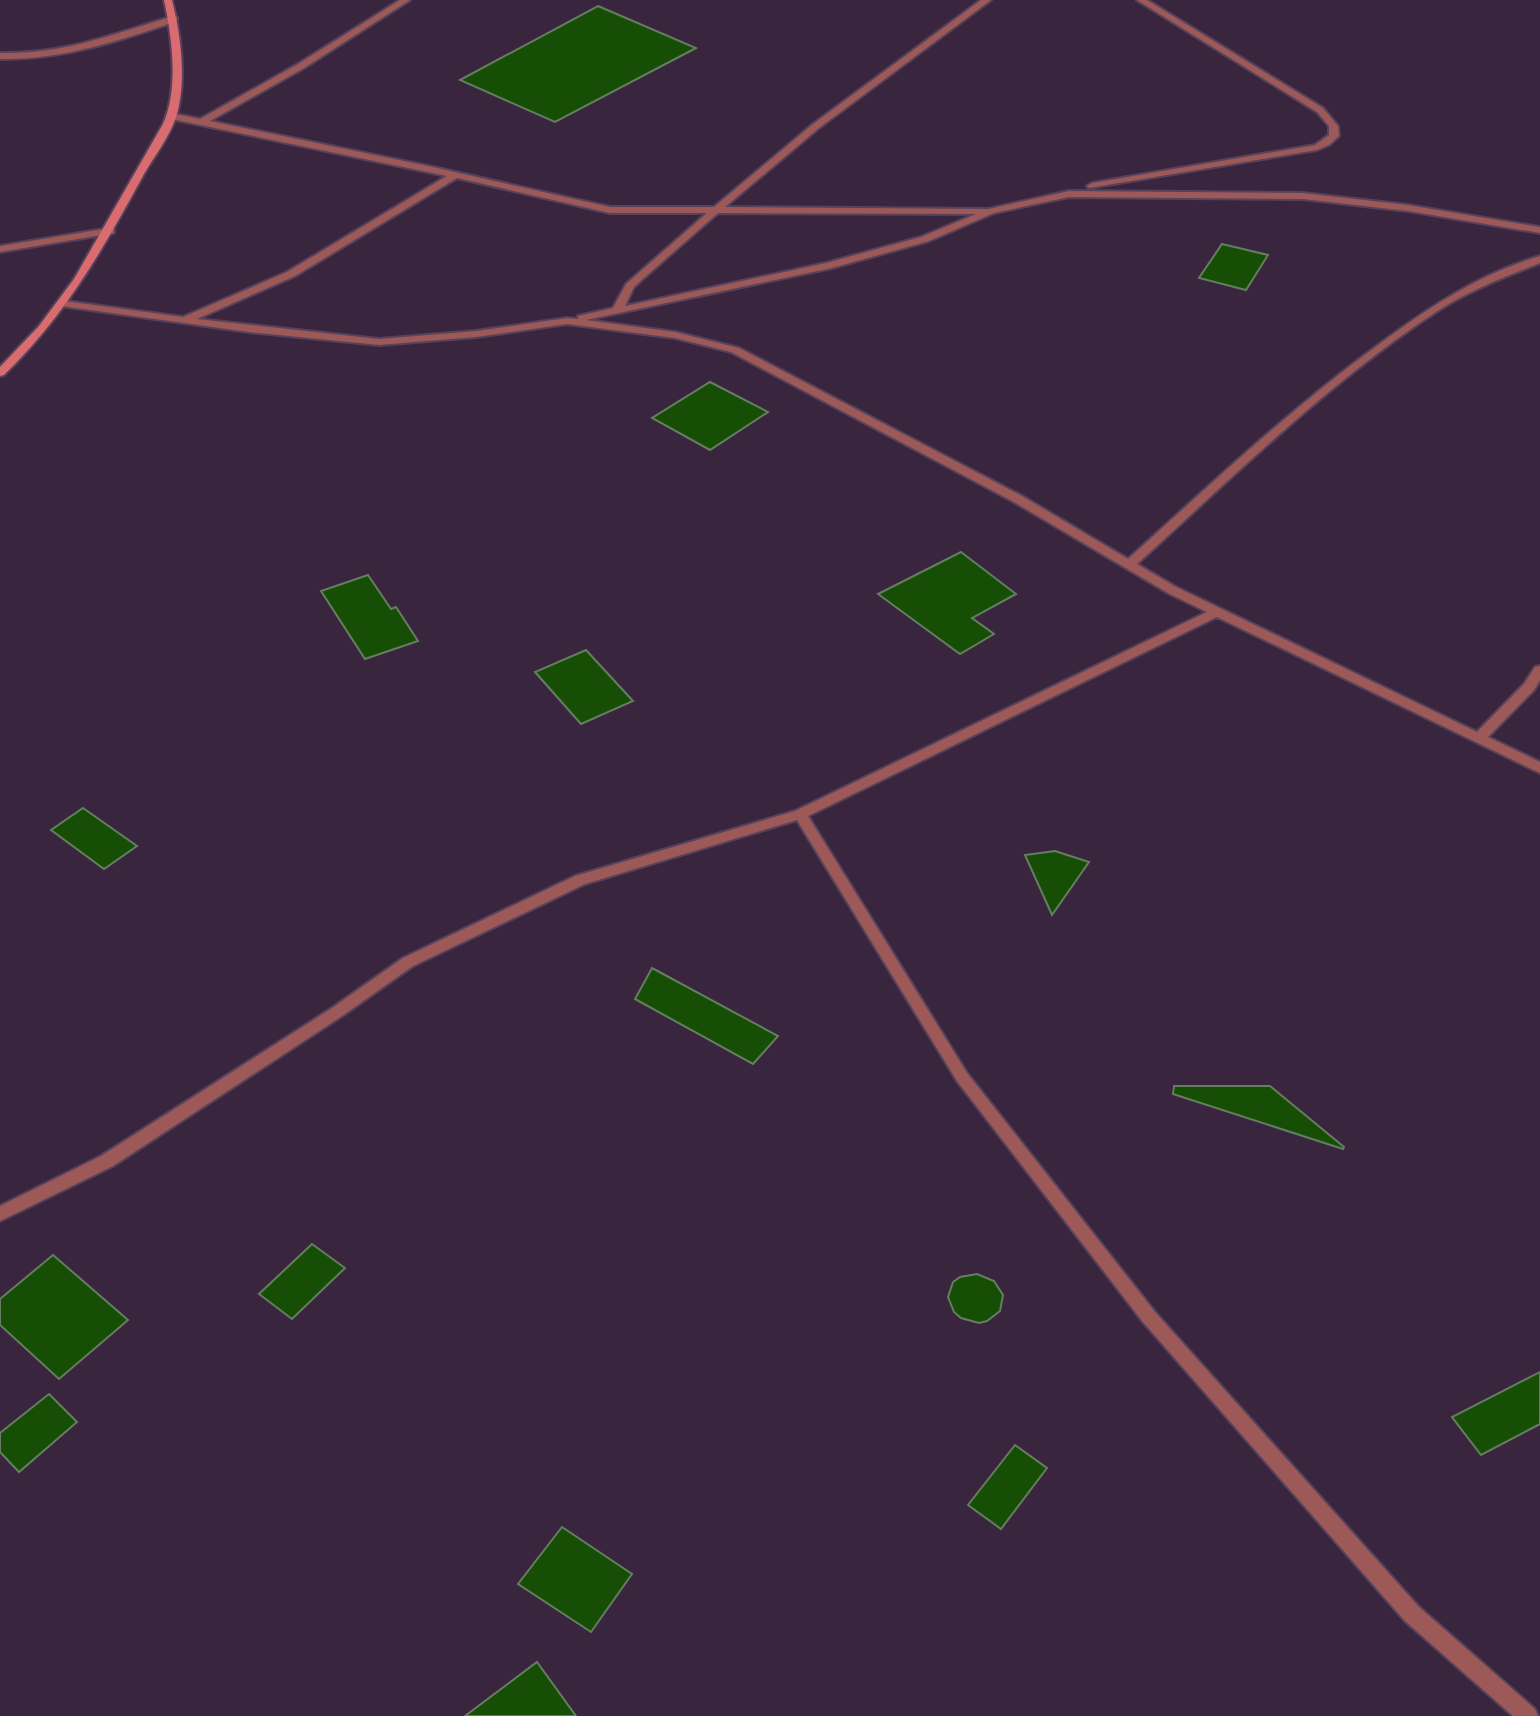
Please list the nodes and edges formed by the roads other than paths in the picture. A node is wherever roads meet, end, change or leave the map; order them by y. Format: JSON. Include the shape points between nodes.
{"nodes":[{"id":1,"x":169,"y":0,"type":"edge"},
{"id":2,"x":406,"y":0,"type":"edge"},
{"id":3,"x":987,"y":0,"type":"edge"},
{"id":4,"x":1141,"y":0,"type":"edge"},
{"id":5,"x":174,"y":19,"type":"junction"},
{"id":6,"x":0,"y":56,"type":"edge"},
{"id":7,"x":171,"y":116,"type":"junction"},
{"id":8,"x":202,"y":122,"type":"junction"},
{"id":9,"x":455,"y":175,"type":"junction"},
{"id":10,"x":1069,"y":194,"type":"junction"},
{"id":11,"x":716,"y":210,"type":"junction"},
{"id":12,"x":991,"y":211,"type":"junction"},
{"id":13,"x":1540,"y":230,"type":"edge"},
{"id":14,"x":110,"y":231,"type":"junction"},
{"id":15,"x":0,"y":249,"type":"edge"},
{"id":16,"x":1540,"y":259,"type":"edge"},
{"id":17,"x":65,"y":304,"type":"junction"},
{"id":18,"x":616,"y":312,"type":"junction"},
{"id":19,"x":186,"y":320,"type":"junction"},
{"id":20,"x":567,"y":320,"type":"junction"},
{"id":21,"x":0,"y":373,"type":"edge"},
{"id":22,"x":1129,"y":565,"type":"junction"},
{"id":23,"x":1217,"y":612,"type":"junction"},
{"id":24,"x":1540,"y":670,"type":"edge"},
{"id":25,"x":1479,"y":738,"type":"junction"},
{"id":26,"x":1540,"y":768,"type":"edge"},
{"id":27,"x":800,"y":814,"type":"junction"},
{"id":28,"x":0,"y":1214,"type":"edge"},
{"id":29,"x":1528,"y":1716,"type":"edge"}],
"edges":[{"from":1,"to":5,"type":"street"},
{"from":2,"to":8,"type":"street"},
{"from":3,"to":11,"type":"street","via":[[816,126]]},
{"from":4,"to":10,"type":"street","via":[[1320,110],[1332,121],[1334,138],[1317,147],[1128,179]]},
{"from":5,"to":6,"type":"street","via":[[69,53]]},
{"from":5,"to":7,"type":"street"},
{"from":7,"to":8,"type":"street"},
{"from":7,"to":14,"type":"street"},
{"from":8,"to":9,"type":"street"},
{"from":9,"to":11,"type":"street","via":[[610,210]]},
{"from":9,"to":19,"type":"street","via":[[291,274]]},
{"from":10,"to":12,"type":"street"},
{"from":10,"to":13,"type":"street","via":[[1303,196]]},
{"from":11,"to":12,"type":"street"},
{"from":11,"to":18,"type":"street","via":[[630,286]]},
{"from":12,"to":18,"type":"street","via":[[925,239],[828,266]]},
{"from":14,"to":15,"type":"street"},
{"from":14,"to":17,"type":"street"},
{"from":16,"to":22,"type":"street","via":[[1474,285],[1353,368],[1297,412]]},
{"from":17,"to":19,"type":"street"},
{"from":17,"to":21,"type":"street"},
{"from":18,"to":20,"type":"street"},
{"from":19,"to":20,"type":"street","via":[[379,342]]},
{"from":20,"to":22,"type":"street","via":[[674,335],[735,350],[1018,499]]},
{"from":22,"to":23,"type":"street"},
{"from":23,"to":25,"type":"street"},
{"from":23,"to":27,"type":"street"},
{"from":24,"to":25,"type":"street"},
{"from":25,"to":26,"type":"street"},
{"from":27,"to":28,"type":"street","via":[[580,880],[408,962],[107,1161]]},
{"from":27,"to":29,"type":"street","via":[[962,1077],[1149,1317],[1412,1614]]}]}
